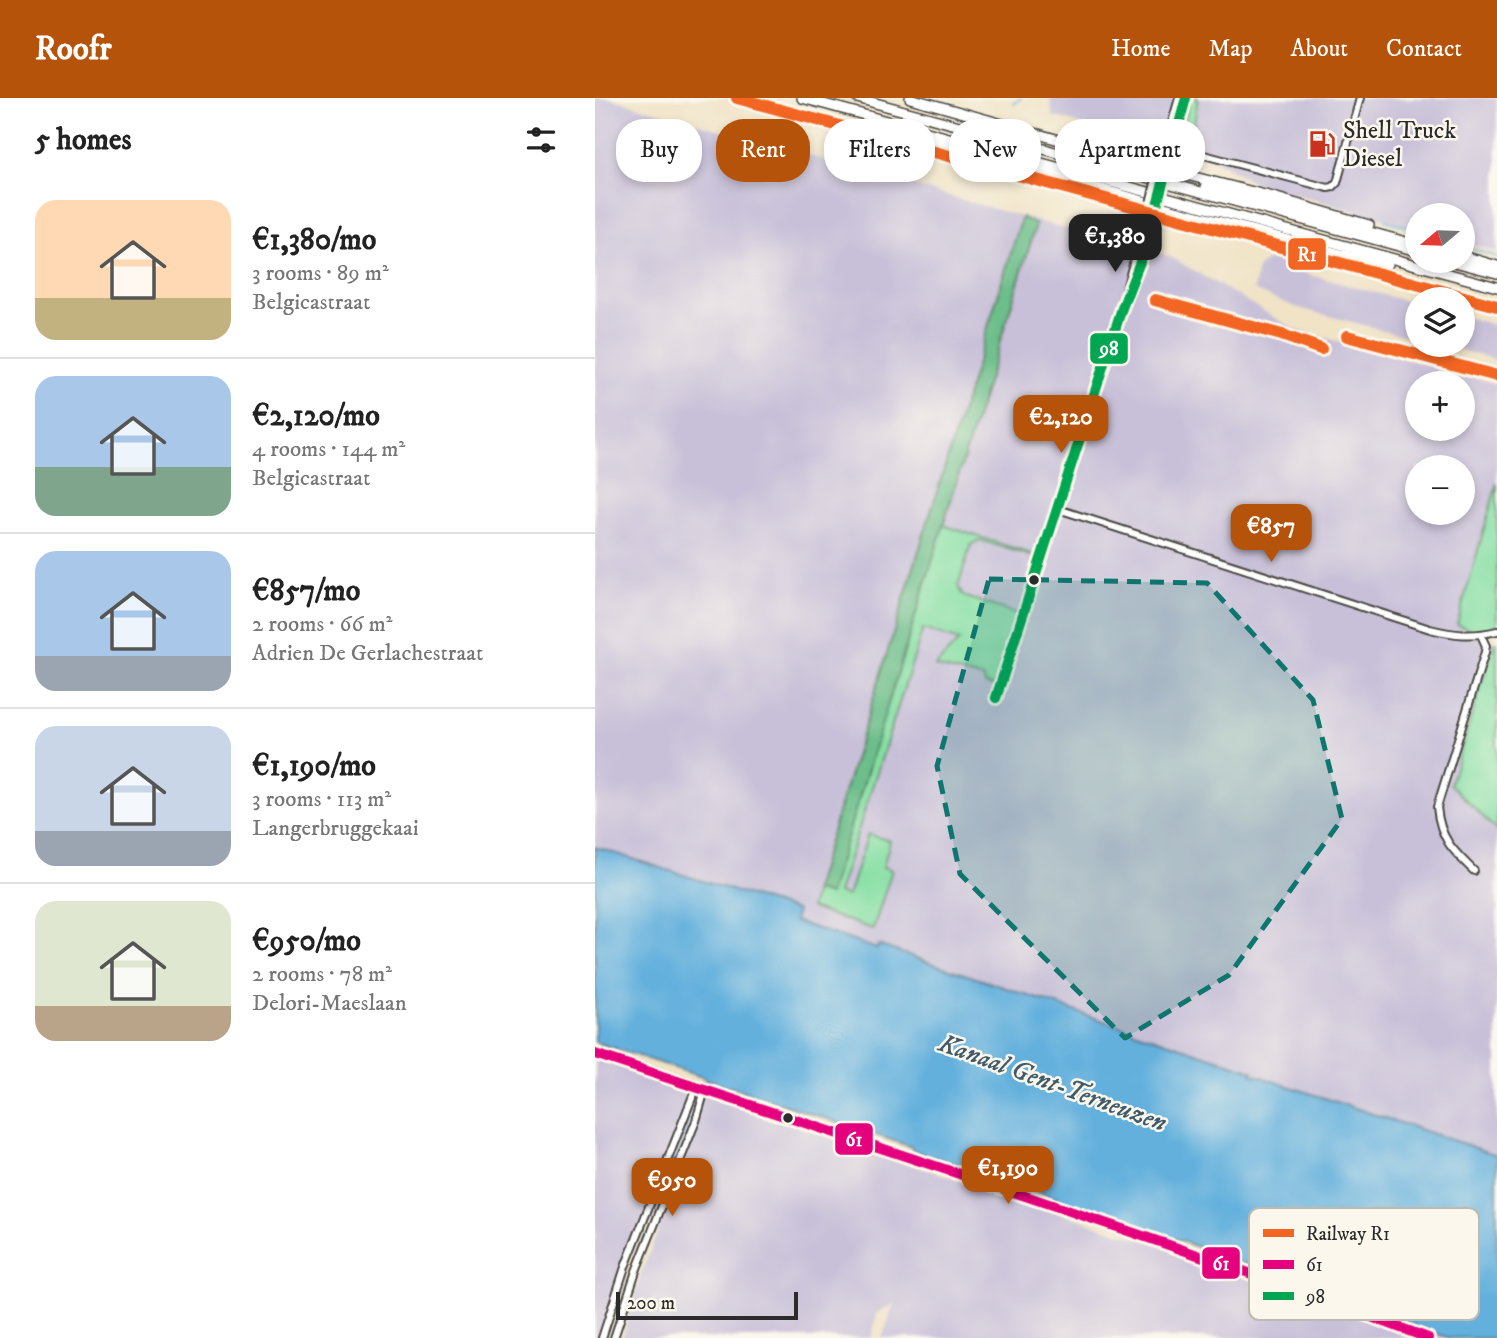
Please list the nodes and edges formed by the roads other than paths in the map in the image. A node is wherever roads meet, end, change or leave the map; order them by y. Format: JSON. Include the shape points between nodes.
{"nodes":[{"id":1,"x":802,"y":98,"type":"edge"},
{"id":2,"x":857,"y":98,"type":"edge"},
{"id":3,"x":880,"y":98,"type":"edge"},
{"id":4,"x":910,"y":98,"type":"edge"},
{"id":5,"x":1179,"y":98,"type":"edge"},
{"id":6,"x":1187,"y":98,"type":"edge"},
{"id":7,"x":1360,"y":98,"type":"edge"},
{"id":8,"x":821,"y":103,"type":"junction"},
{"id":9,"x":919,"y":109,"type":"junction"},
{"id":10,"x":983,"y":119,"type":"joint"},
{"id":11,"x":1173,"y":119,"type":"edge"},
{"id":12,"x":1181,"y":119,"type":"edge"},
{"id":13,"x":1205,"y":155,"type":"edge"},
{"id":14,"x":1205,"y":179,"type":"edge"},
{"id":15,"x":1158,"y":182,"type":"edge"},
{"id":16,"x":1154,"y":204,"type":"junction"},
{"id":17,"x":1405,"y":239,"type":"edge"},
{"id":18,"x":1405,"y":240,"type":"edge"},
{"id":19,"x":1405,"y":248,"type":"edge"},
{"id":20,"x":1475,"y":260,"type":"edge"},
{"id":21,"x":1497,"y":266,"type":"edge"},
{"id":22,"x":1475,"y":267,"type":"edge"},
{"id":23,"x":1497,"y":273,"type":"edge"},
{"id":24,"x":1448,"y":274,"type":"junction"},
{"id":25,"x":1497,"y":287,"type":"edge"},
{"id":26,"x":1122,"y":307,"type":"junction"},
{"id":27,"x":1058,"y":509,"type":"junction"},
{"id":28,"x":1497,"y":631,"type":"edge"},
{"id":29,"x":1481,"y":635,"type":"junction"},
{"id":30,"x":996,"y":698,"type":"dead end"},
{"id":31,"x":1474,"y":871,"type":"dead end"},
{"id":32,"x":595,"y":1054,"type":"edge"},
{"id":33,"x":701,"y":1089,"type":"junction"},
{"id":34,"x":1249,"y":1273,"type":"edge"},
{"id":35,"x":1378,"y":1320,"type":"edge"},
{"id":36,"x":602,"y":1338,"type":"edge"},
{"id":37,"x":614,"y":1338,"type":"edge"},
{"id":38,"x":1428,"y":1338,"type":"edge"}],
"edges":[{"from":1,"to":8,"type":"highway"},
{"from":2,"to":19,"type":"highway"},
{"from":3,"to":9,"type":"highway"},
{"from":4,"to":10,"type":"highway"},
{"from":5,"to":11,"type":"street"},
{"from":6,"to":12,"type":"street"},
{"from":7,"to":13,"type":"street","via":[[1333,187]]},
{"from":8,"to":16,"type":"highway","via":[[975,154]]},
{"from":8,"to":24,"type":"highway"},
{"from":9,"to":10,"type":"highway"},
{"from":9,"to":18,"type":"highway"},
{"from":14,"to":17,"type":"highway"},
{"from":15,"to":16,"type":"street","bridge":true},
{"from":16,"to":24,"type":"highway","via":[[1341,254]]},
{"from":16,"to":26,"type":"street"},
{"from":16,"to":26,"type":"street","via":[[1145,249]]},
{"from":20,"to":21,"type":"highway"},
{"from":22,"to":23,"type":"highway"},
{"from":24,"to":25,"type":"highway"},
{"from":26,"to":27,"type":"street"},
{"from":27,"to":29,"type":"street","via":[[1430,629],[1459,636]]},
{"from":27,"to":30,"type":"street"},
{"from":28,"to":29,"type":"street"},
{"from":29,"to":31,"type":"street","via":[[1485,652],[1437,807],[1444,838]]},
{"from":32,"to":33,"type":"main road"},
{"from":33,"to":34,"type":"main road"},
{"from":33,"to":36,"type":"street","via":[[625,1266]]},
{"from":33,"to":37,"type":"street","via":[[696,1121]]},
{"from":35,"to":38,"type":"main road"}]}
